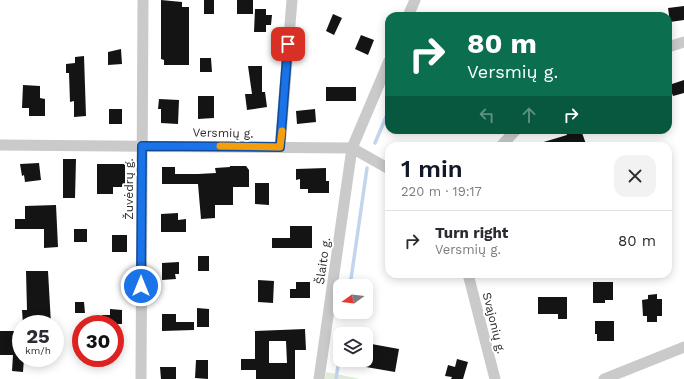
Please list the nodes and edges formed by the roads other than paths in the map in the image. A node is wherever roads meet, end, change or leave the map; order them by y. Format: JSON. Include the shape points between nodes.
{"nodes":[{"id":1,"x":143,"y":0,"type":"edge"},
{"id":2,"x":292,"y":0,"type":"edge"},
{"id":3,"x":415,"y":0,"type":"edge"},
{"id":4,"x":410,"y":12,"type":"edge"},
{"id":5,"x":684,"y":42,"type":"edge"},
{"id":6,"x":672,"y":46,"type":"edge"},
{"id":7,"x":385,"y":70,"type":"edge"},
{"id":8,"x":512,"y":134,"type":"edge"},
{"id":9,"x":506,"y":142,"type":"edge"},
{"id":10,"x":0,"y":145,"type":"edge"},
{"id":11,"x":142,"y":146,"type":"junction"},
{"id":12,"x":280,"y":147,"type":"junction"},
{"id":13,"x":352,"y":148,"type":"junction"},
{"id":14,"x":385,"y":167,"type":"edge"},
{"id":15,"x":469,"y":278,"type":"edge"},
{"id":16,"x":684,"y":347,"type":"edge"},
{"id":17,"x":141,"y":379,"type":"edge"},
{"id":18,"x":319,"y":379,"type":"edge"},
{"id":19,"x":495,"y":379,"type":"edge"},
{"id":20,"x":604,"y":379,"type":"edge"}],
"edges":[{"from":1,"to":11,"type":"street","name":"Žuvėdrų g."},
{"from":2,"to":12,"type":"street"},
{"from":3,"to":4,"type":"street"},
{"from":5,"to":6,"type":"street"},
{"from":7,"to":13,"type":"street"},
{"from":8,"to":9,"type":"street"},
{"from":10,"to":11,"type":"street","name":"Versmių g."},
{"from":11,"to":12,"type":"street","name":"Versmių g."},
{"from":11,"to":17,"type":"street","name":"Žuvėdrų g."},
{"from":12,"to":13,"type":"street","name":"Versmių g."},
{"from":13,"to":14,"type":"street"},
{"from":13,"to":18,"type":"street","name":"Šlaito g."},
{"from":15,"to":19,"type":"street","name":"Svajonių g."},
{"from":16,"to":20,"type":"street"}]}
